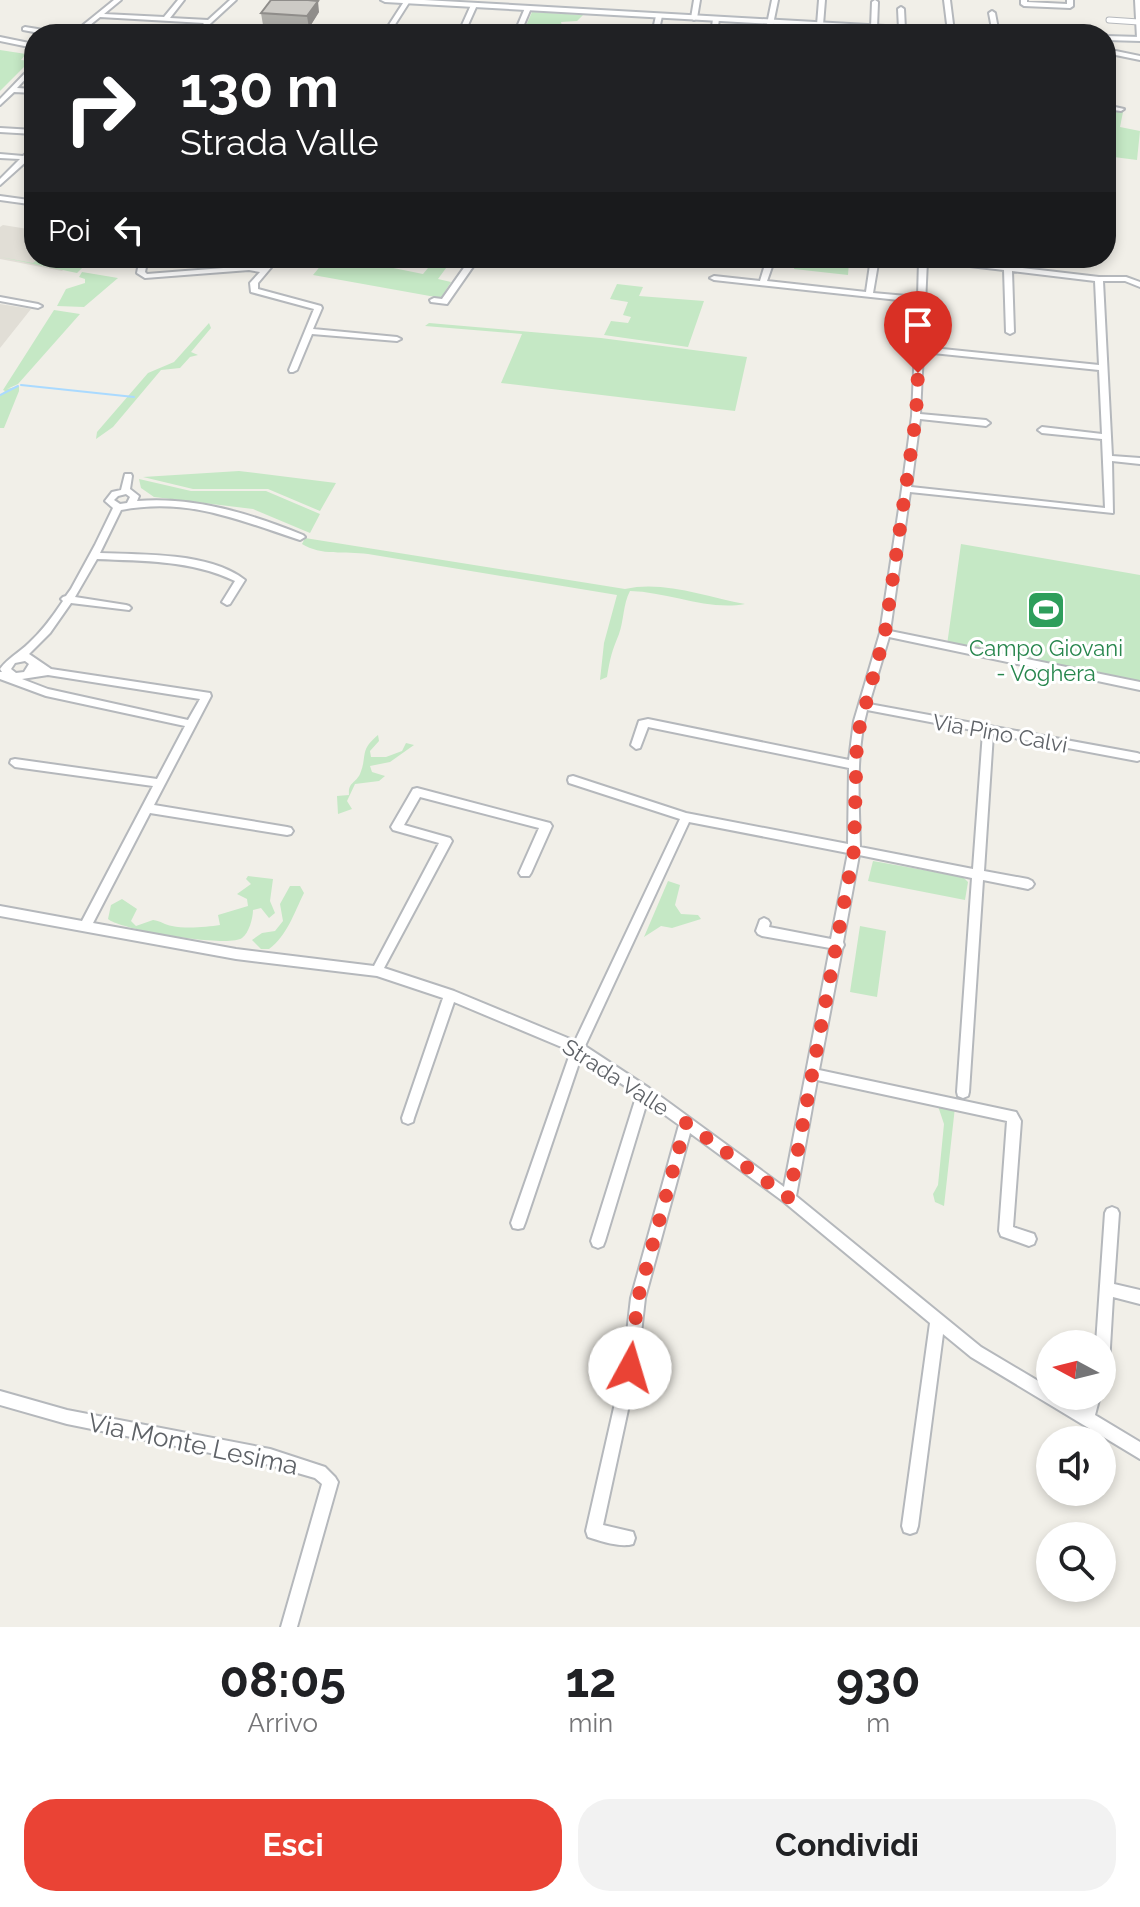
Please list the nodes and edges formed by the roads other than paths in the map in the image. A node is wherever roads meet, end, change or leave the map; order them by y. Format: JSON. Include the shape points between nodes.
{"nodes":[{"id":1,"x":118,"y":0,"type":"edge"},
{"id":2,"x":181,"y":0,"type":"edge"},
{"id":3,"x":233,"y":0,"type":"edge"},
{"id":4,"x":385,"y":0,"type":"edge"},
{"id":5,"x":393,"y":0,"type":"edge"},
{"id":6,"x":697,"y":0,"type":"edge"},
{"id":7,"x":775,"y":0,"type":"edge"},
{"id":8,"x":822,"y":0,"type":"edge"},
{"id":9,"x":947,"y":0,"type":"edge"},
{"id":10,"x":1024,"y":0,"type":"edge"},
{"id":11,"x":1070,"y":0,"type":"edge"},
{"id":12,"x":1138,"y":0,"type":"edge"},
{"id":13,"x":407,"y":1,"type":"edge"},
{"id":14,"x":875,"y":2,"type":"dead end"},
{"id":15,"x":474,"y":5,"type":"junction"},
{"id":16,"x":528,"y":8,"type":"junction"},
{"id":17,"x":901,"y":9,"type":"dead end"},
{"id":18,"x":992,"y":13,"type":"dead end"},
{"id":19,"x":98,"y":15,"type":"junction"},
{"id":20,"x":659,"y":16,"type":"junction"},
{"id":21,"x":694,"y":18,"type":"junction"},
{"id":22,"x":166,"y":19,"type":"junction"},
{"id":23,"x":716,"y":19,"type":"junction"},
{"id":24,"x":1109,"y":20,"type":"dead end"},
{"id":25,"x":209,"y":22,"type":"joint"},
{"id":26,"x":772,"y":22,"type":"junction"},
{"id":27,"x":1139,"y":22,"type":"edge"},
{"id":28,"x":87,"y":24,"type":"edge"},
{"id":29,"x":392,"y":24,"type":"edge"},
{"id":30,"x":465,"y":24,"type":"edge"},
{"id":31,"x":521,"y":24,"type":"edge"},
{"id":32,"x":657,"y":24,"type":"edge"},
{"id":33,"x":715,"y":24,"type":"edge"},
{"id":34,"x":804,"y":24,"type":"edge"},
{"id":35,"x":820,"y":24,"type":"edge"},
{"id":36,"x":874,"y":24,"type":"edge"},
{"id":37,"x":902,"y":24,"type":"edge"},
{"id":38,"x":951,"y":24,"type":"edge"},
{"id":39,"x":993,"y":24,"type":"edge"},
{"id":40,"x":1116,"y":38,"type":"edge"},
{"id":41,"x":1140,"y":38,"type":"edge"},
{"id":42,"x":0,"y":39,"type":"edge"},
{"id":43,"x":24,"y":44,"type":"edge"},
{"id":44,"x":1116,"y":53,"type":"edge"},
{"id":45,"x":1140,"y":58,"type":"edge"},
{"id":46,"x":24,"y":77,"type":"edge"},
{"id":47,"x":12,"y":90,"type":"junction"},
{"id":48,"x":24,"y":91,"type":"edge"},
{"id":49,"x":0,"y":103,"type":"edge"},
{"id":50,"x":1116,"y":108,"type":"edge"},
{"id":51,"x":1121,"y":109,"type":"dead end"},
{"id":52,"x":0,"y":130,"type":"edge"},
{"id":53,"x":24,"y":131,"type":"edge"},
{"id":54,"x":0,"y":156,"type":"edge"},
{"id":55,"x":24,"y":158,"type":"edge"},
{"id":56,"x":24,"y":163,"type":"edge"},
{"id":57,"x":0,"y":183,"type":"edge"},
{"id":58,"x":0,"y":198,"type":"edge"},
{"id":59,"x":24,"y":201,"type":"edge"},
{"id":60,"x":142,"y":268,"type":"edge"},
{"id":61,"x":249,"y":268,"type":"edge"},
{"id":62,"x":249,"y":268,"type":"edge"},
{"id":63,"x":468,"y":268,"type":"edge"},
{"id":64,"x":768,"y":268,"type":"edge"},
{"id":65,"x":873,"y":268,"type":"edge"},
{"id":66,"x":923,"y":268,"type":"edge"},
{"id":67,"x":1008,"y":268,"type":"joint"},
{"id":68,"x":265,"y":270,"type":"joint"},
{"id":69,"x":714,"y":278,"type":"dead end"},
{"id":70,"x":1099,"y":279,"type":"junction"},
{"id":71,"x":763,"y":282,"type":"junction"},
{"id":72,"x":1140,"y":285,"type":"edge"},
{"id":73,"x":869,"y":294,"type":"junction"},
{"id":74,"x":0,"y":299,"type":"edge"},
{"id":75,"x":434,"y":300,"type":"dead end"},
{"id":76,"x":922,"y":300,"type":"junction"},
{"id":77,"x":38,"y":306,"type":"dead end"},
{"id":78,"x":310,"y":331,"type":"junction"},
{"id":79,"x":1010,"y":332,"type":"dead end"},
{"id":80,"x":397,"y":339,"type":"dead end"},
{"id":81,"x":919,"y":349,"type":"junction"},
{"id":82,"x":1103,"y":368,"type":"junction"},
{"id":83,"x":293,"y":370,"type":"dead end"},
{"id":84,"x":916,"y":416,"type":"junction"},
{"id":85,"x":986,"y":423,"type":"dead end"},
{"id":86,"x":1042,"y":430,"type":"dead end"},
{"id":87,"x":1106,"y":437,"type":"junction"},
{"id":88,"x":1107,"y":458,"type":"junction"},
{"id":89,"x":1140,"y":461,"type":"edge"},
{"id":90,"x":128,"y":476,"type":"dead end"},
{"id":91,"x":906,"y":489,"type":"junction"},
{"id":92,"x":125,"y":491,"type":"junction"},
{"id":93,"x":133,"y":500,"type":"junction"},
{"id":94,"x":118,"y":507,"type":"junction"},
{"id":95,"x":300,"y":537,"type":"dead end"},
{"id":96,"x":95,"y":556,"type":"junction"},
{"id":97,"x":66,"y":599,"type":"junction"},
{"id":98,"x":227,"y":602,"type":"dead end"},
{"id":99,"x":126,"y":608,"type":"dead end"},
{"id":100,"x":885,"y":633,"type":"junction"},
{"id":101,"x":37,"y":641,"type":"junction"},
{"id":102,"x":17,"y":658,"type":"junction"},
{"id":103,"x":34,"y":662,"type":"junction"},
{"id":104,"x":52,"y":672,"type":"junction"},
{"id":105,"x":10,"y":674,"type":"edge"},
{"id":106,"x":1140,"y":686,"type":"edge"},
{"id":107,"x":863,"y":706,"type":"junction"},
{"id":108,"x":191,"y":724,"type":"junction"},
{"id":109,"x":988,"y":730,"type":"junction"},
{"id":110,"x":636,"y":745,"type":"dead end"},
{"id":111,"x":1137,"y":757,"type":"dead end"},
{"id":112,"x":15,"y":763,"type":"dead end"},
{"id":113,"x":854,"y":765,"type":"junction"},
{"id":114,"x":573,"y":780,"type":"dead end"},
{"id":115,"x":159,"y":783,"type":"junction"},
{"id":116,"x":146,"y":808,"type":"junction"},
{"id":117,"x":686,"y":817,"type":"junction"},
{"id":118,"x":287,"y":831,"type":"dead end"},
{"id":119,"x":854,"y":850,"type":"junction"},
{"id":120,"x":525,"y":873,"type":"dead end"},
{"id":121,"x":978,"y":875,"type":"junction"},
{"id":122,"x":1028,"y":884,"type":"dead end"},
{"id":123,"x":0,"y":911,"type":"edge"},
{"id":124,"x":764,"y":923,"type":"dead end"},
{"id":125,"x":85,"y":927,"type":"junction"},
{"id":126,"x":838,"y":945,"type":"junction"},
{"id":127,"x":377,"y":971,"type":"junction"},
{"id":128,"x":450,"y":995,"type":"junction"},
{"id":129,"x":578,"y":1048,"type":"junction"},
{"id":130,"x":814,"y":1074,"type":"junction"},
{"id":131,"x":644,"y":1092,"type":"junction"},
{"id":132,"x":963,"y":1092,"type":"dead end"},
{"id":133,"x":408,"y":1118,"type":"dead end"},
{"id":134,"x":686,"y":1123,"type":"junction"},
{"id":135,"x":789,"y":1198,"type":"junction"},
{"id":136,"x":1112,"y":1213,"type":"dead end"},
{"id":137,"x":518,"y":1223,"type":"dead end"},
{"id":138,"x":1029,"y":1239,"type":"dead end"},
{"id":139,"x":598,"y":1241,"type":"dead end"},
{"id":140,"x":1107,"y":1289,"type":"junction"},
{"id":141,"x":1140,"y":1297,"type":"edge"},
{"id":142,"x":937,"y":1321,"type":"junction"},
{"id":143,"x":1104,"y":1330,"type":"edge"},
{"id":144,"x":0,"y":1398,"type":"edge"},
{"id":145,"x":1089,"y":1410,"type":"edge"},
{"id":146,"x":1087,"y":1418,"type":"junction"},
{"id":147,"x":1140,"y":1451,"type":"edge"},
{"id":148,"x":910,"y":1526,"type":"dead end"},
{"id":149,"x":627,"y":1538,"type":"dead end"},
{"id":150,"x":289,"y":1627,"type":"edge"}],
"edges":[{"from":1,"to":19,"type":"street"},
{"from":2,"to":22,"type":"street"},
{"from":3,"to":25,"type":"street"},
{"from":4,"to":5,"type":"main road"},
{"from":5,"to":13,"type":"main road"},
{"from":6,"to":21,"type":"street"},
{"from":7,"to":26,"type":"street"},
{"from":8,"to":35,"type":"street"},
{"from":9,"to":38,"type":"street"},
{"from":10,"to":11,"type":"street","via":[[1070,6]]},
{"from":12,"to":27,"type":"street"},
{"from":13,"to":15,"type":"main road"},
{"from":13,"to":29,"type":"street"},
{"from":14,"to":36,"type":"street"},
{"from":15,"to":16,"type":"main road"},
{"from":15,"to":30,"type":"street"},
{"from":16,"to":20,"type":"main road"},
{"from":16,"to":31,"type":"street"},
{"from":17,"to":37,"type":"street"},
{"from":18,"to":39,"type":"street"},
{"from":19,"to":22,"type":"street"},
{"from":19,"to":28,"type":"street"},
{"from":20,"to":21,"type":"main road"},
{"from":20,"to":32,"type":"street"},
{"from":21,"to":23,"type":"main road"},
{"from":22,"to":25,"type":"street"},
{"from":23,"to":26,"type":"main road"},
{"from":23,"to":33,"type":"street"},
{"from":24,"to":27,"type":"street"},
{"from":26,"to":34,"type":"main road"},
{"from":27,"to":41,"type":"street"},
{"from":40,"to":41,"type":"main road"},
{"from":42,"to":43,"type":"street"},
{"from":44,"to":45,"type":"street"},
{"from":46,"to":47,"type":"street"},
{"from":47,"to":48,"type":"street"},
{"from":47,"to":49,"type":"street"},
{"from":50,"to":51,"type":"street"},
{"from":52,"to":53,"type":"street"},
{"from":54,"to":55,"type":"street"},
{"from":56,"to":57,"type":"street"},
{"from":58,"to":59,"type":"street"},
{"from":60,"to":61,"type":"street","via":[[145,276]]},
{"from":62,"to":68,"type":"street"},
{"from":63,"to":75,"type":"street","via":[[444,302]]},
{"from":64,"to":71,"type":"street"},
{"from":65,"to":73,"type":"street"},
{"from":66,"to":76,"type":"street"},
{"from":67,"to":70,"type":"street"},
{"from":67,"to":79,"type":"street"},
{"from":68,"to":78,"type":"street","via":[[254,283],[257,292],[318,308]]},
{"from":69,"to":71,"type":"street"},
{"from":70,"to":72,"type":"street"},
{"from":70,"to":82,"type":"street"},
{"from":71,"to":73,"type":"street"},
{"from":73,"to":76,"type":"street"},
{"from":74,"to":77,"type":"street"},
{"from":76,"to":81,"type":"street"},
{"from":78,"to":80,"type":"street"},
{"from":78,"to":83,"type":"street"},
{"from":81,"to":82,"type":"street"},
{"from":81,"to":84,"type":"street"},
{"from":82,"to":87,"type":"street"},
{"from":84,"to":85,"type":"street"},
{"from":84,"to":91,"type":"street"},
{"from":86,"to":87,"type":"street"},
{"from":87,"to":88,"type":"street"},
{"from":88,"to":89,"type":"street"},
{"from":88,"to":91,"type":"street","via":[[1110,511]]},
{"from":90,"to":92,"type":"street"},
{"from":91,"to":100,"type":"street"},
{"from":92,"to":93,"type":"street"},
{"from":92,"to":94,"type":"street","via":[[110,498]]},
{"from":93,"to":94,"type":"street"},
{"from":93,"to":95,"type":"street","via":[[241,515]]},
{"from":94,"to":96,"type":"street"},
{"from":96,"to":97,"type":"street"},
{"from":96,"to":98,"type":"street","via":[[219,570],[240,580]]},
{"from":97,"to":99,"type":"street"},
{"from":97,"to":101,"type":"street"},
{"from":100,"to":106,"type":"street"},
{"from":100,"to":107,"type":"street"},
{"from":101,"to":102,"type":"street"},
{"from":101,"to":103,"type":"street"},
{"from":102,"to":103,"type":"street"},
{"from":102,"to":105,"type":"street"},
{"from":103,"to":104,"type":"street"},
{"from":103,"to":105,"type":"street"},
{"from":104,"to":105,"type":"street"},
{"from":104,"to":108,"type":"street","via":[[206,696]]},
{"from":105,"to":108,"type":"street"},
{"from":107,"to":109,"type":"street","name":"Via Pino Calvi"},
{"from":107,"to":113,"type":"street"},
{"from":108,"to":115,"type":"street"},
{"from":109,"to":111,"type":"street","name":"Via Pino Calvi"},
{"from":109,"to":121,"type":"street"},
{"from":110,"to":113,"type":"street","via":[[648,723]]},
{"from":112,"to":115,"type":"street"},
{"from":113,"to":119,"type":"street"},
{"from":114,"to":117,"type":"street"},
{"from":115,"to":116,"type":"street"},
{"from":116,"to":118,"type":"street"},
{"from":116,"to":125,"type":"street"},
{"from":117,"to":119,"type":"street"},
{"from":117,"to":129,"type":"street"},
{"from":119,"to":121,"type":"street"},
{"from":119,"to":126,"type":"street"},
{"from":120,"to":127,"type":"street","via":[[546,826],[417,792],[397,827],[446,841]]},
{"from":121,"to":122,"type":"street"},
{"from":121,"to":132,"type":"street"},
{"from":123,"to":125,"type":"street","name":"Strada Valle"},
{"from":124,"to":126,"type":"street","via":[[762,931]]},
{"from":125,"to":127,"type":"street","name":"Strada Valle","via":[[236,954]]},
{"from":126,"to":130,"type":"street"},
{"from":127,"to":128,"type":"street","name":"Strada Valle"},
{"from":128,"to":129,"type":"street","name":"Strada Valle"},
{"from":128,"to":133,"type":"street"},
{"from":129,"to":131,"type":"street","name":"Strada Valle"},
{"from":129,"to":137,"type":"street"},
{"from":130,"to":135,"type":"street"},
{"from":130,"to":138,"type":"street","via":[[1011,1116],[1006,1231]]},
{"from":131,"to":134,"type":"street","name":"Strada Valle"},
{"from":131,"to":139,"type":"street"},
{"from":134,"to":135,"type":"street","name":"Strada Valle"},
{"from":134,"to":149,"type":"street","via":[[638,1298],[630,1368],[594,1531]]},
{"from":135,"to":142,"type":"street","name":"Strada Valle"},
{"from":136,"to":140,"type":"street"},
{"from":140,"to":141,"type":"street"},
{"from":140,"to":143,"type":"street"},
{"from":142,"to":146,"type":"street","name":"Strada Valle","via":[[976,1352]]},
{"from":142,"to":148,"type":"street"},
{"from":144,"to":150,"type":"street","name":"Via Monte Lesima","via":[[320,1472],[330,1482]]},
{"from":145,"to":146,"type":"street"},
{"from":146,"to":147,"type":"street","name":"Strada Valle"}]}
